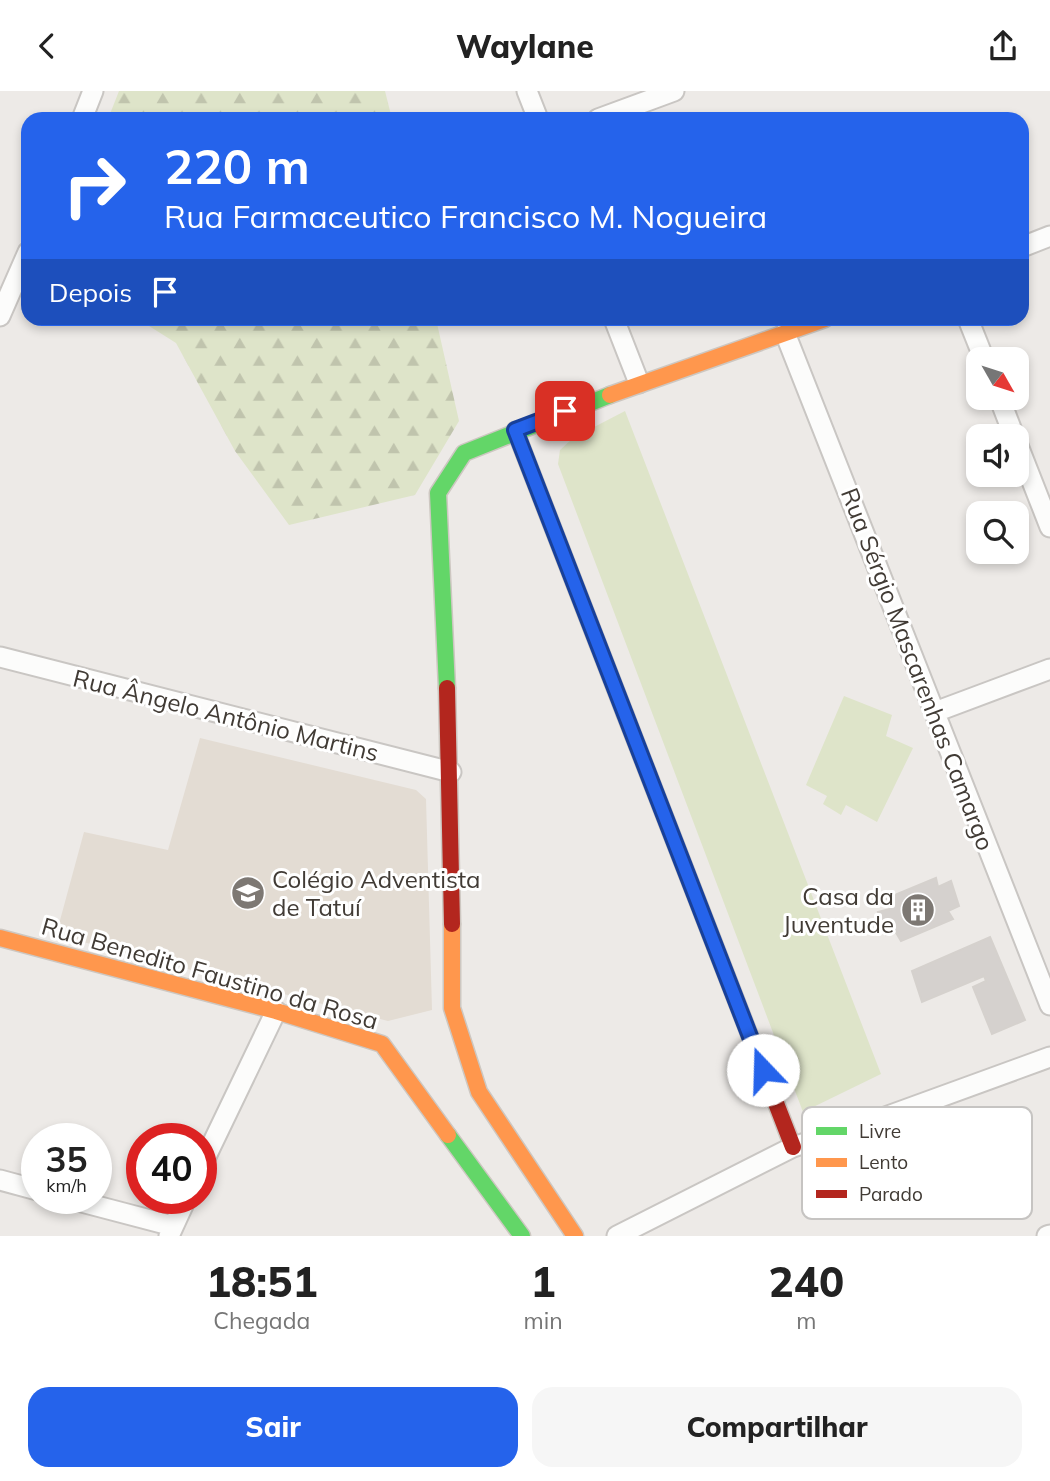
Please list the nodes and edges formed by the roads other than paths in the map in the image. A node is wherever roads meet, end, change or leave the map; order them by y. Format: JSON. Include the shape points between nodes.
{"nodes":[{"id":1,"x":93,"y":91,"type":"edge"},
{"id":2,"x":527,"y":91,"type":"edge"},
{"id":3,"x":674,"y":91,"type":"edge"},
{"id":4,"x":85,"y":112,"type":"edge"},
{"id":5,"x":535,"y":112,"type":"edge"},
{"id":6,"x":617,"y":112,"type":"edge"},
{"id":7,"x":1050,"y":236,"type":"edge"},
{"id":8,"x":1029,"y":244,"type":"edge"},
{"id":9,"x":21,"y":268,"type":"edge"},
{"id":10,"x":0,"y":316,"type":"edge"},
{"id":11,"x":617,"y":326,"type":"edge"},
{"id":12,"x":805,"y":326,"type":"edge"},
{"id":13,"x":971,"y":326,"type":"edge"},
{"id":14,"x":785,"y":333,"type":"junction"},
{"id":15,"x":979,"y":347,"type":"edge"},
{"id":16,"x":639,"y":383,"type":"junction"},
{"id":17,"x":515,"y":430,"type":"junction"},
{"id":18,"x":1029,"y":474,"type":"edge"},
{"id":19,"x":1050,"y":527,"type":"edge"},
{"id":20,"x":0,"y":657,"type":"edge"},
{"id":21,"x":1050,"y":669,"type":"edge"},
{"id":22,"x":935,"y":712,"type":"junction"},
{"id":23,"x":451,"y":772,"type":"junction"},
{"id":24,"x":0,"y":938,"type":"edge"},
{"id":25,"x":1050,"y":1005,"type":"edge"},
{"id":26,"x":276,"y":1011,"type":"junction"},
{"id":27,"x":1050,"y":1057,"type":"edge"},
{"id":28,"x":913,"y":1107,"type":"edge"},
{"id":29,"x":217,"y":1134,"type":"edge"},
{"id":30,"x":802,"y":1144,"type":"edge"},
{"id":31,"x":793,"y":1147,"type":"junction"},
{"id":32,"x":0,"y":1180,"type":"edge"},
{"id":33,"x":21,"y":1186,"type":"edge"},
{"id":34,"x":112,"y":1212,"type":"edge"},
{"id":35,"x":179,"y":1214,"type":"edge"},
{"id":36,"x":171,"y":1231,"type":"edge"},
{"id":37,"x":522,"y":1236,"type":"edge"},
{"id":38,"x":575,"y":1236,"type":"edge"},
{"id":39,"x":617,"y":1236,"type":"edge"}],
"edges":[{"from":1,"to":4,"type":"street"},
{"from":2,"to":5,"type":"street"},
{"from":3,"to":6,"type":"street"},
{"from":7,"to":8,"type":"street"},
{"from":9,"to":10,"type":"street"},
{"from":11,"to":16,"type":"street"},
{"from":12,"to":14,"type":"street"},
{"from":13,"to":15,"type":"street"},
{"from":14,"to":16,"type":"street"},
{"from":14,"to":22,"type":"street","name":"Rua Sérgio Mascarenhas Camargo"},
{"from":16,"to":17,"type":"street"},
{"from":17,"to":23,"type":"street","via":[[464,453],[438,493]]},
{"from":17,"to":31,"type":"street"},
{"from":18,"to":19,"type":"street"},
{"from":20,"to":23,"type":"street","name":"Rua Ângelo Antônio Martins"},
{"from":21,"to":22,"type":"street"},
{"from":22,"to":25,"type":"street","name":"Rua Sérgio Mascarenhas Camargo"},
{"from":23,"to":38,"type":"street","via":[[452,1008],[479,1092]]},
{"from":24,"to":26,"type":"street","name":"Rua Benedito Faustino da Rosa"},
{"from":26,"to":29,"type":"street"},
{"from":26,"to":37,"type":"street","name":"Rua Benedito Faustino da Rosa","via":[[382,1044]]},
{"from":27,"to":28,"type":"street"},
{"from":30,"to":31,"type":"street"},
{"from":31,"to":39,"type":"street"},
{"from":32,"to":33,"type":"street"},
{"from":34,"to":36,"type":"street"},
{"from":35,"to":36,"type":"street"}]}
